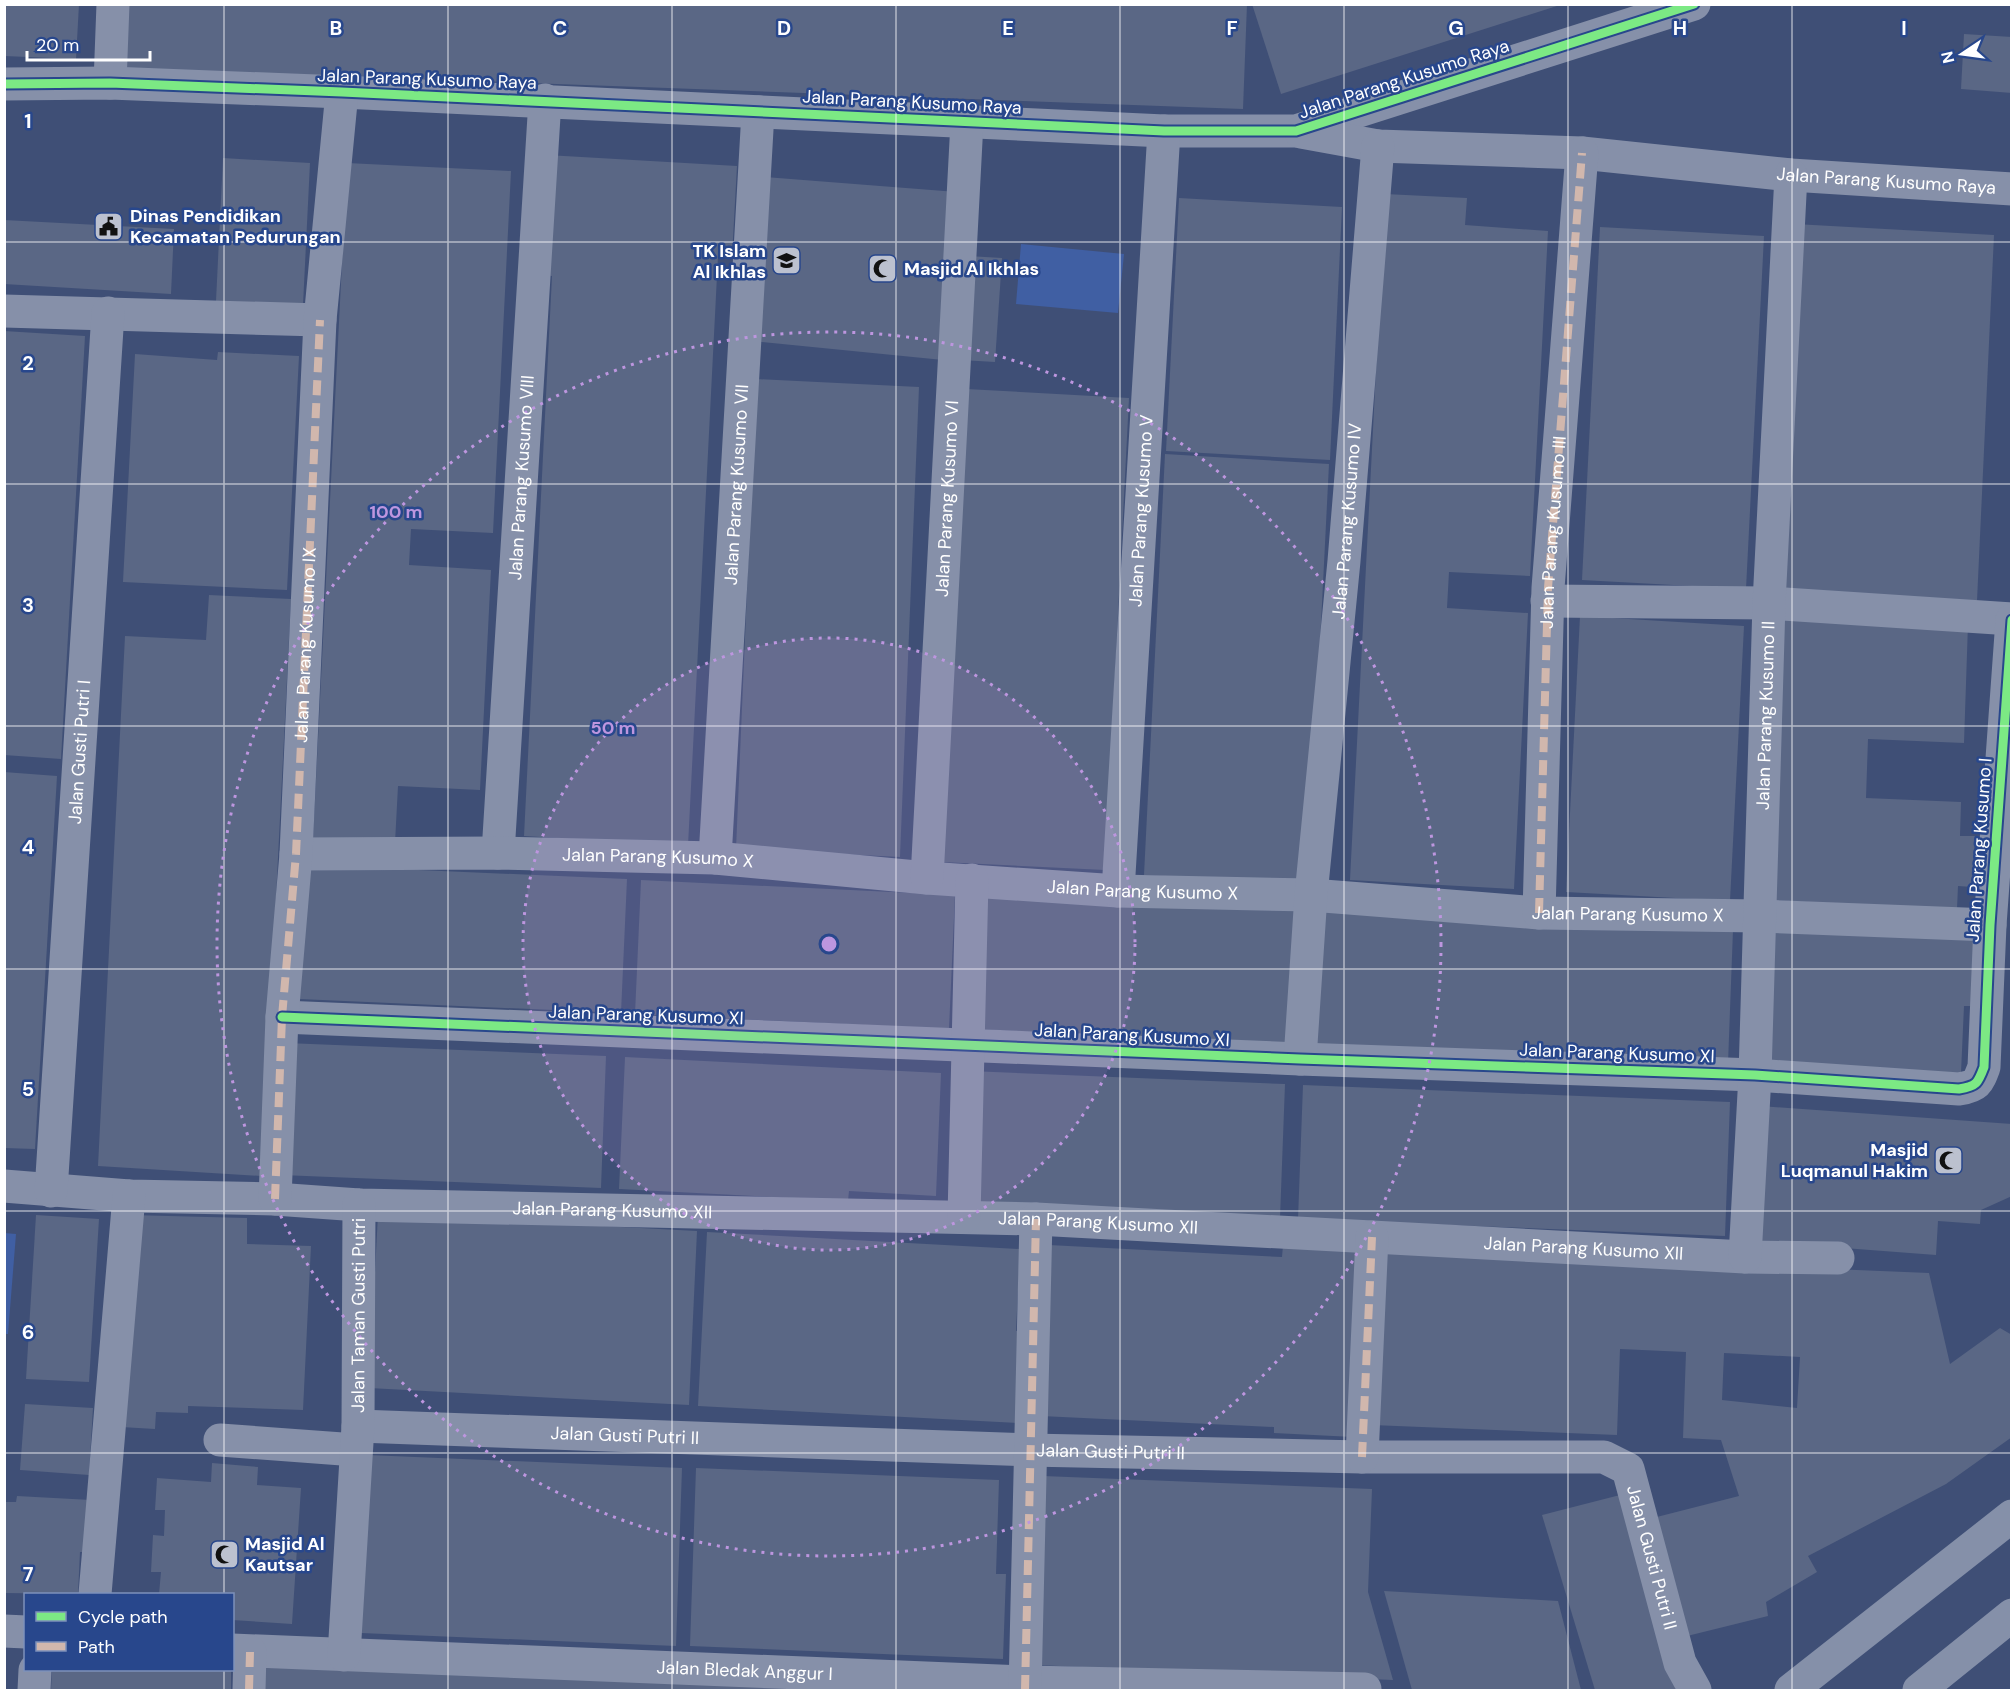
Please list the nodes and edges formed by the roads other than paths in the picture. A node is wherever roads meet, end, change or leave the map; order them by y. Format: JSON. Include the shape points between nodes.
{"nodes":[{"id":1,"x":113,"y":4,"type":"edge"},
{"id":2,"x":1694,"y":4,"type":"edge"},
{"id":3,"x":110,"y":83,"type":"junction"},
{"id":4,"x":4,"y":84,"type":"edge"},
{"id":5,"x":342,"y":92,"type":"junction"},
{"id":6,"x":545,"y":100,"type":"junction"},
{"id":7,"x":758,"y":112,"type":"junction"},
{"id":8,"x":967,"y":122,"type":"junction"},
{"id":9,"x":1164,"y":131,"type":"junction"},
{"id":10,"x":1296,"y":131,"type":"junction"},
{"id":11,"x":1378,"y":146,"type":"junction"},
{"id":12,"x":1582,"y":153,"type":"junction"},
{"id":13,"x":1791,"y":175,"type":"junction"},
{"id":14,"x":2012,"y":189,"type":"edge"},
{"id":15,"x":4,"y":311,"type":"edge"},
{"id":16,"x":108,"y":313,"type":"junction"},
{"id":17,"x":320,"y":320,"type":"junction"},
{"id":18,"x":1547,"y":601,"type":"junction"},
{"id":19,"x":1768,"y":603,"type":"junction"},
{"id":20,"x":2012,"y":620,"type":"edge"},
{"id":21,"x":498,"y":853,"type":"junction"},
{"id":22,"x":296,"y":854,"type":"junction"},
{"id":23,"x":715,"y":858,"type":"junction"},
{"id":24,"x":927,"y":878,"type":"junction"},
{"id":25,"x":972,"y":880,"type":"junction"},
{"id":26,"x":1118,"y":891,"type":"junction"},
{"id":27,"x":1311,"y":895,"type":"junction"},
{"id":28,"x":1539,"y":913,"type":"junction"},
{"id":29,"x":1760,"y":916,"type":"junction"},
{"id":30,"x":1989,"y":925,"type":"junction"},
{"id":31,"x":282,"y":1017,"type":"junction"},
{"id":32,"x":970,"y":1044,"type":"junction"},
{"id":33,"x":1300,"y":1059,"type":"junction"},
{"id":34,"x":1755,"y":1075,"type":"junction"},
{"id":35,"x":1979,"y":1082,"type":"joint"},
{"id":36,"x":4,"y":1186,"type":"edge"},
{"id":37,"x":51,"y":1191,"type":"junction"},
{"id":38,"x":129,"y":1197,"type":"junction"},
{"id":39,"x":275,"y":1199,"type":"junction"},
{"id":40,"x":359,"y":1205,"type":"junction"},
{"id":41,"x":964,"y":1218,"type":"junction"},
{"id":42,"x":1036,"y":1219,"type":"junction"},
{"id":43,"x":1372,"y":1237,"type":"junction"},
{"id":44,"x":1745,"y":1257,"type":"junction"},
{"id":45,"x":1838,"y":1258,"type":"dead end"},
{"id":46,"x":357,"y":1438,"type":"junction"},
{"id":47,"x":220,"y":1440,"type":"dead end"},
{"id":48,"x":1029,"y":1450,"type":"junction"},
{"id":49,"x":1362,"y":1457,"type":"junction"},
{"id":50,"x":2012,"y":1516,"type":"edge"},
{"id":51,"x":95,"y":1593,"type":"edge"},
{"id":52,"x":2012,"y":1615,"type":"edge"},
{"id":53,"x":4,"y":1631,"type":"edge"},
{"id":54,"x":24,"y":1632,"type":"edge"},
{"id":55,"x":241,"y":1651,"type":"edge"},
{"id":56,"x":344,"y":1655,"type":"junction"},
{"id":57,"x":35,"y":1671,"type":"edge"},
{"id":58,"x":1025,"y":1686,"type":"edge"},
{"id":59,"x":1365,"y":1689,"type":"dead end"},
{"id":60,"x":34,"y":1690,"type":"edge"},
{"id":61,"x":249,"y":1690,"type":"edge"},
{"id":62,"x":1695,"y":1690,"type":"edge"},
{"id":63,"x":1791,"y":1690,"type":"edge"},
{"id":64,"x":1919,"y":1690,"type":"edge"}],
"edges":[{"from":1,"to":3,"type":"street"},
{"from":2,"to":10,"type":"street","name":"Jalan Parang Kusumo Raya"},
{"from":3,"to":4,"type":"street","name":"Jalan Parang Kusumo Raya"},
{"from":3,"to":5,"type":"street","name":"Jalan Parang Kusumo Raya"},
{"from":5,"to":6,"type":"street","name":"Jalan Parang Kusumo Raya"},
{"from":5,"to":17,"type":"street","name":"Jalan Parang Kusumo IX"},
{"from":6,"to":7,"type":"street","name":"Jalan Parang Kusumo Raya"},
{"from":6,"to":21,"type":"street","name":"Jalan Parang Kusumo VIII"},
{"from":7,"to":8,"type":"street","name":"Jalan Parang Kusumo Raya"},
{"from":7,"to":23,"type":"street","name":"Jalan Parang Kusumo VII"},
{"from":8,"to":9,"type":"street","name":"Jalan Parang Kusumo Raya"},
{"from":8,"to":24,"type":"street","name":"Jalan Parang Kusumo VI"},
{"from":9,"to":10,"type":"street","name":"Jalan Parang Kusumo Raya"},
{"from":9,"to":26,"type":"street","name":"Jalan Parang Kusumo V"},
{"from":10,"to":11,"type":"street","name":"Jalan Parang Kusumo Raya"},
{"from":11,"to":12,"type":"street","name":"Jalan Parang Kusumo Raya"},
{"from":11,"to":27,"type":"street","name":"Jalan Parang Kusumo IV","via":[[1344,561]]},
{"from":12,"to":13,"type":"street","name":"Jalan Parang Kusumo Raya"},
{"from":12,"to":18,"type":"street","name":"Jalan Parang Kusumo III"},
{"from":13,"to":14,"type":"street","name":"Jalan Parang Kusumo Raya"},
{"from":13,"to":19,"type":"street","name":"Jalan Parang Kusumo II"},
{"from":15,"to":16,"type":"street"},
{"from":16,"to":17,"type":"street"},
{"from":16,"to":37,"type":"street","name":"Jalan Gusti Putri I"},
{"from":17,"to":22,"type":"street","name":"Jalan Parang Kusumo IX"},
{"from":18,"to":19,"type":"street"},
{"from":18,"to":28,"type":"street","name":"Jalan Parang Kusumo III"},
{"from":19,"to":20,"type":"street"},
{"from":19,"to":29,"type":"street","name":"Jalan Parang Kusumo II"},
{"from":20,"to":30,"type":"street","name":"Jalan Parang Kusumo I"},
{"from":21,"to":22,"type":"street","name":"Jalan Parang Kusumo X"},
{"from":21,"to":23,"type":"street","name":"Jalan Parang Kusumo X"},
{"from":22,"to":31,"type":"street","name":"Jalan Parang Kusumo IX"},
{"from":23,"to":24,"type":"street","name":"Jalan Parang Kusumo X"},
{"from":24,"to":25,"type":"street","name":"Jalan Parang Kusumo X"},
{"from":25,"to":26,"type":"street","name":"Jalan Parang Kusumo X"},
{"from":25,"to":32,"type":"street"},
{"from":26,"to":27,"type":"street","name":"Jalan Parang Kusumo X"},
{"from":27,"to":28,"type":"street","name":"Jalan Parang Kusumo X"},
{"from":27,"to":33,"type":"street","name":"Jalan Parang Kusumo IV"},
{"from":28,"to":29,"type":"street","name":"Jalan Parang Kusumo X"},
{"from":29,"to":30,"type":"street","name":"Jalan Parang Kusumo X"},
{"from":29,"to":34,"type":"street","name":"Jalan Parang Kusumo II"},
{"from":30,"to":35,"type":"street","name":"Jalan Parang Kusumo I","via":[[1984,1067]]},
{"from":31,"to":32,"type":"street","name":"Jalan Parang Kusumo XI"},
{"from":31,"to":39,"type":"street","name":"Jalan Parang Kusumo IX"},
{"from":32,"to":33,"type":"street","name":"Jalan Parang Kusumo XI"},
{"from":32,"to":41,"type":"street"},
{"from":33,"to":34,"type":"street","name":"Jalan Parang Kusumo XI"},
{"from":34,"to":35,"type":"street","name":"Jalan Parang Kusumo XI","via":[[1959,1089]]},
{"from":34,"to":44,"type":"street","name":"Jalan Parang Kusumo II"},
{"from":36,"to":37,"type":"street","name":"Jalan Taman Gusti Putri"},
{"from":37,"to":38,"type":"street","name":"Jalan Taman Gusti Putri"},
{"from":38,"to":39,"type":"street","name":"Jalan Taman Gusti Putri"},
{"from":38,"to":51,"type":"street"},
{"from":39,"to":40,"type":"street","name":"Jalan Taman Gusti Putri"},
{"from":40,"to":41,"type":"street","name":"Jalan Parang Kusumo XII"},
{"from":40,"to":46,"type":"street","name":"Jalan Taman Gusti Putri"},
{"from":41,"to":42,"type":"street","name":"Jalan Parang Kusumo XII"},
{"from":42,"to":43,"type":"street","name":"Jalan Parang Kusumo XII"},
{"from":42,"to":48,"type":"street"},
{"from":43,"to":44,"type":"street","name":"Jalan Parang Kusumo XII"},
{"from":43,"to":49,"type":"street"},
{"from":44,"to":45,"type":"street","name":"Jalan Parang Kusumo XII"},
{"from":46,"to":47,"type":"street","name":"Jalan Gusti Putri II"},
{"from":46,"to":48,"type":"street","name":"Jalan Gusti Putri II"},
{"from":46,"to":56,"type":"street","name":"Jalan Taman Gusti Putri"},
{"from":48,"to":49,"type":"street","name":"Jalan Gusti Putri II"},
{"from":48,"to":58,"type":"street"},
{"from":49,"to":62,"type":"street","name":"Jalan Gusti Putri II","via":[[1604,1457],[1628,1468],[1680,1663]]},
{"from":50,"to":63,"type":"main road"},
{"from":52,"to":64,"type":"main road"},
{"from":53,"to":54,"type":"street"},
{"from":55,"to":56,"type":"street","name":"Jalan Bledak Anggur I"},
{"from":55,"to":61,"type":"street"},
{"from":56,"to":58,"type":"street","name":"Jalan Bledak Anggur I"},
{"from":57,"to":60,"type":"street"},
{"from":58,"to":59,"type":"street","name":"Jalan Bledak Anggur I"}]}
